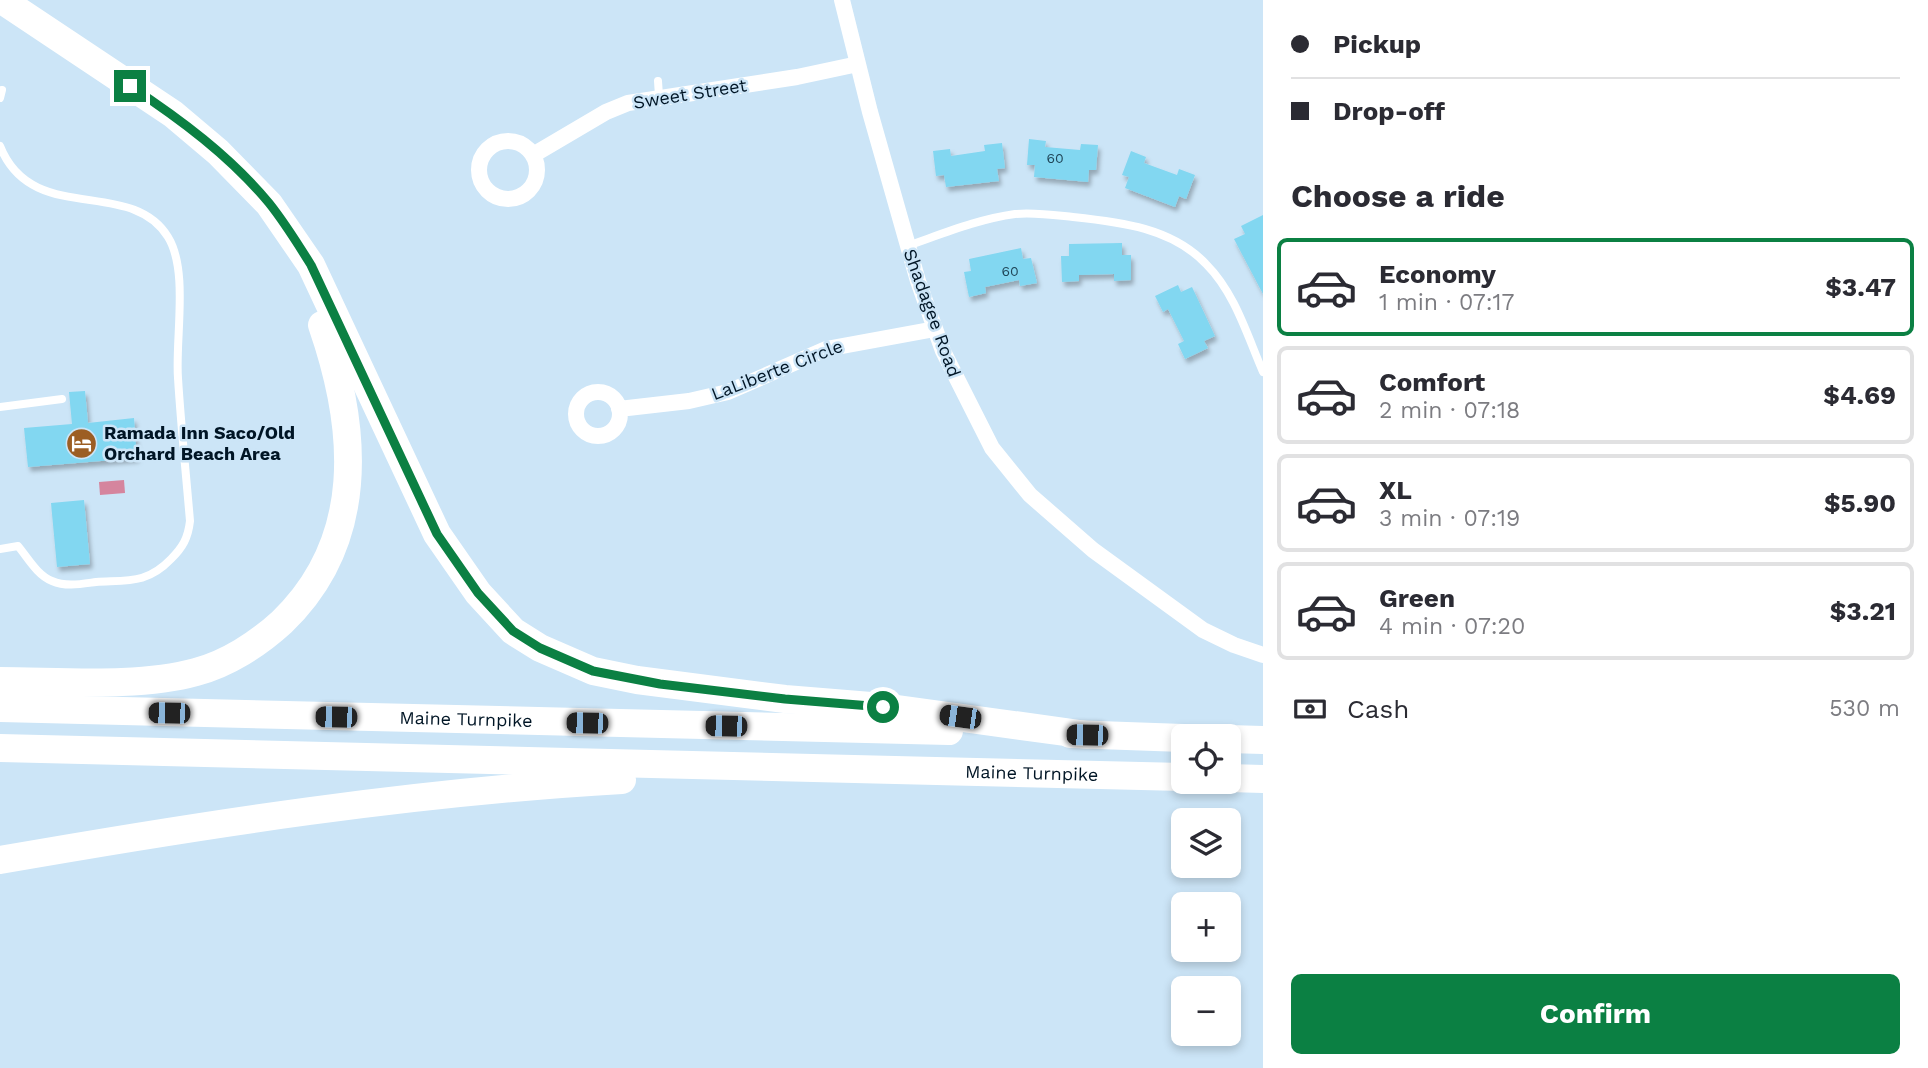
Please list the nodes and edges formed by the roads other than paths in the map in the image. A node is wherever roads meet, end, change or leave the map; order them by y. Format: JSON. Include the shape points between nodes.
{"nodes":[{"id":1,"x":842,"y":0,"type":"edge"},
{"id":2,"x":1,"y":1,"type":"edge"},
{"id":3,"x":858,"y":64,"type":"junction"},
{"id":4,"x":0,"y":146,"type":"edge"},
{"id":5,"x":533,"y":155,"type":"dead end"},
{"id":6,"x":907,"y":246,"type":"junction"},
{"id":7,"x":935,"y":329,"type":"junction"},
{"id":8,"x":1263,"y":372,"type":"edge"},
{"id":9,"x":62,"y":399,"type":"dead end"},
{"id":10,"x":0,"y":407,"type":"edge"},
{"id":11,"x":620,"y":409,"type":"dead end"},
{"id":12,"x":0,"y":549,"type":"edge"},
{"id":13,"x":1263,"y":655,"type":"edge"},
{"id":14,"x":0,"y":681,"type":"edge"},
{"id":15,"x":0,"y":708,"type":"edge"},
{"id":16,"x":1087,"y":735,"type":"junction"},
{"id":17,"x":1171,"y":738,"type":"edge"},
{"id":18,"x":1241,"y":739,"type":"edge"},
{"id":19,"x":1263,"y":740,"type":"edge"},
{"id":20,"x":0,"y":750,"type":"edge"},
{"id":21,"x":815,"y":768,"type":"junction"},
{"id":22,"x":1171,"y":777,"type":"edge"},
{"id":23,"x":1241,"y":778,"type":"edge"},
{"id":24,"x":1263,"y":779,"type":"edge"},
{"id":25,"x":0,"y":860,"type":"edge"}],
"edges":[{"from":1,"to":3,"type":"street","name":"Shadagee Road"},
{"from":2,"to":14,"type":"highway","via":[[90,63],[202,152],[266,221],[298,271],[323,327],[344,418],[348,465],[342,523],[329,558],[307,596],[258,642],[220,663],[176,677]]},
{"from":2,"to":16,"type":"highway","via":[[173,114],[269,204],[311,265],[437,534],[478,593],[513,631],[593,671],[637,680]]},
{"from":3,"to":5,"type":"street","name":"Sweet Street","via":[[797,77],[659,89],[617,107]]},
{"from":3,"to":6,"type":"street","name":"Shadagee Road"},
{"from":4,"to":12,"type":"lane","via":[[21,179],[48,193],[133,209],[154,221],[170,240],[179,290],[178,376],[190,521],[186,540],[172,558],[156,573],[131,581],[57,583],[44,577],[18,546]]},
{"from":6,"to":7,"type":"street","name":"Shadagee Road"},
{"from":6,"to":8,"type":"lane","via":[[1028,213],[1150,229],[1196,254],[1219,279]]},
{"from":7,"to":11,"type":"street","name":"LaLiberte Circle","via":[[825,349],[728,392]]},
{"from":7,"to":13,"type":"street","name":"Shadagee Road","via":[[987,440],[1030,495],[1093,550],[1203,630]]},
{"from":9,"to":10,"type":"lane"},
{"from":15,"to":16,"type":"highway","name":"Maine Turnpike"},
{"from":16,"to":17,"type":"highway","name":"Maine Turnpike"},
{"from":18,"to":19,"type":"highway"},
{"from":20,"to":21,"type":"highway","name":"Maine Turnpike"},
{"from":21,"to":22,"type":"highway","name":"Maine Turnpike"},
{"from":21,"to":25,"type":"highway","via":[[443,793]]},
{"from":23,"to":24,"type":"highway"}]}
